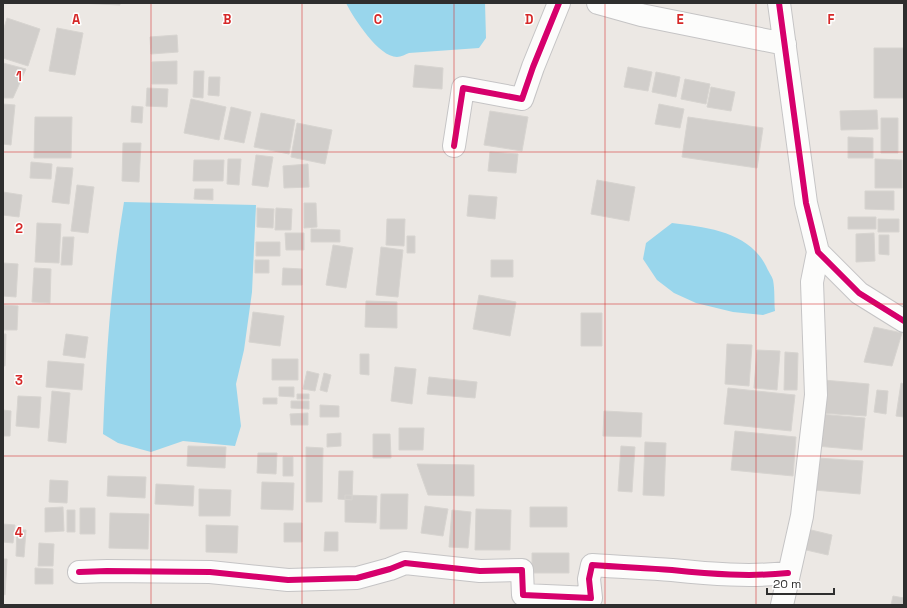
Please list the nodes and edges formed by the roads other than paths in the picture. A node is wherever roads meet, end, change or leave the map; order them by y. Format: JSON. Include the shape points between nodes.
{"nodes":[{"id":1,"x":560,"y":3,"type":"edge"},
{"id":2,"x":598,"y":3,"type":"edge"},
{"id":3,"x":779,"y":3,"type":"edge"},
{"id":4,"x":785,"y":44,"type":"junction"},
{"id":5,"x":454,"y":146,"type":"dead end"},
{"id":6,"x":818,"y":252,"type":"junction"},
{"id":7,"x":904,"y":321,"type":"edge"},
{"id":8,"x":79,"y":572,"type":"dead end"},
{"id":9,"x":788,"y":574,"type":"junction"},
{"id":10,"x":782,"y":605,"type":"edge"}],
"edges":[{"from":1,"to":5,"type":"street","via":[[522,99],[463,88]]},
{"from":2,"to":4,"type":"street","via":[[641,15]]},
{"from":3,"to":4,"type":"street"},
{"from":4,"to":6,"type":"street","via":[[806,203]]},
{"from":6,"to":7,"type":"street","via":[[859,293]]},
{"from":6,"to":9,"type":"street","via":[[812,282],[816,395],[802,516]]},
{"from":8,"to":9,"type":"street","via":[[202,572],[288,580],[357,578],[405,563],[480,571],[522,570],[523,595],[591,598],[589,579],[592,565],[701,574]]},
{"from":9,"to":10,"type":"street"}]}
